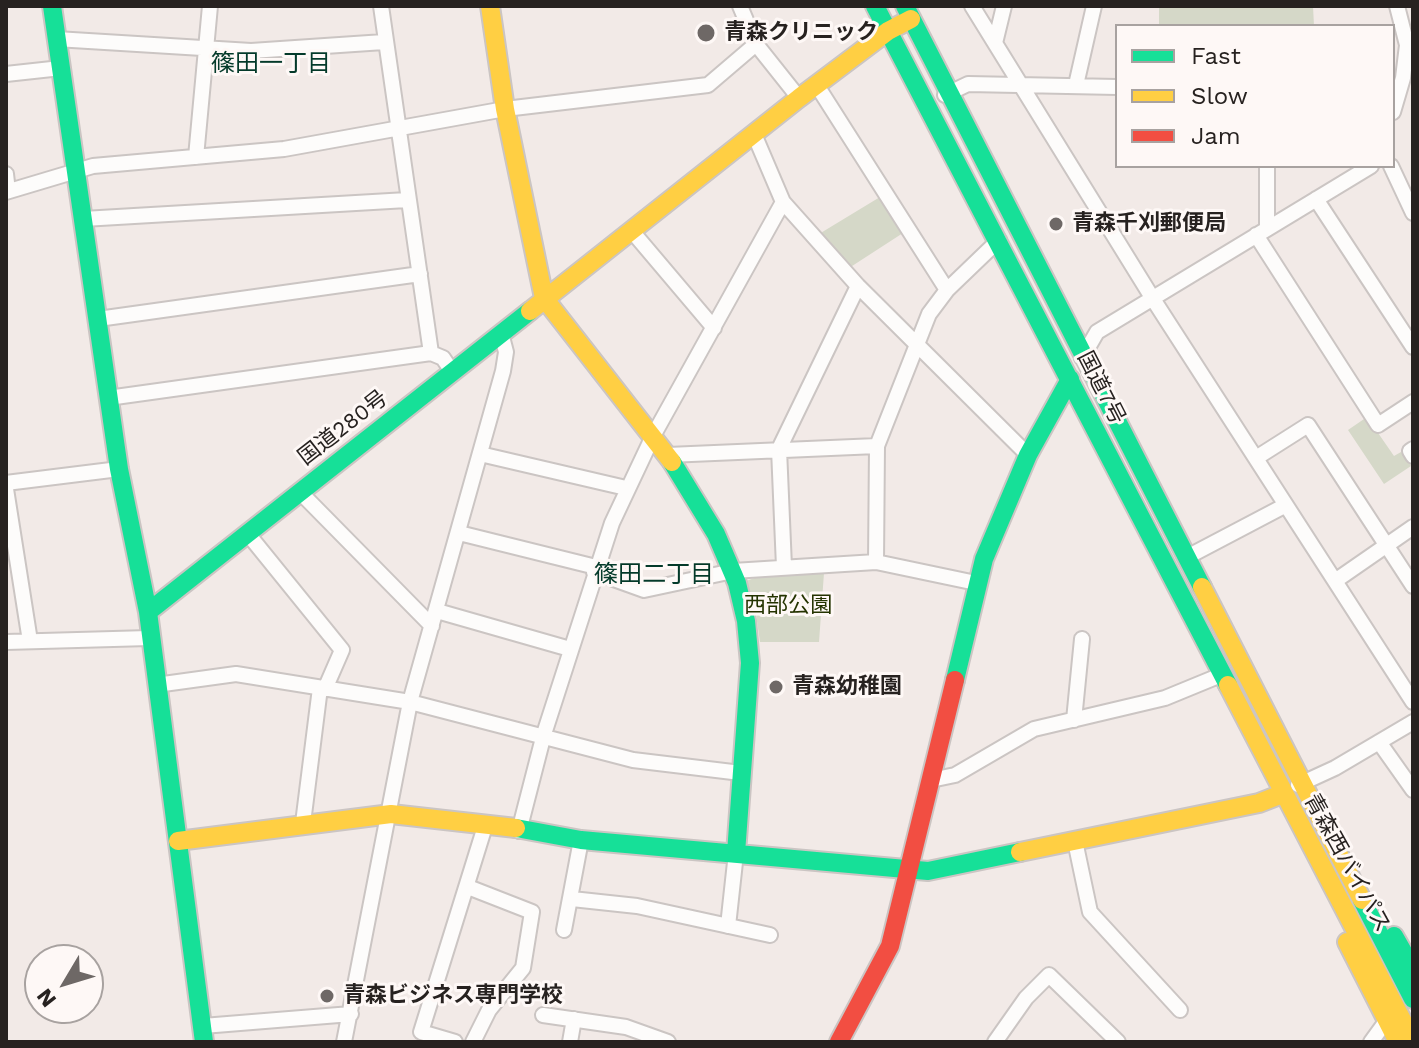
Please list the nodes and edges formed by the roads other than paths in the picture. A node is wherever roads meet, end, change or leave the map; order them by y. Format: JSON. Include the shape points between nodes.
{"nodes":[{"id":1,"x":52,"y":6,"type":"edge"},
{"id":2,"x":210,"y":6,"type":"edge"},
{"id":3,"x":381,"y":6,"type":"edge"},
{"id":4,"x":490,"y":6,"type":"edge"},
{"id":5,"x":740,"y":6,"type":"edge"},
{"id":6,"x":875,"y":6,"type":"edge"},
{"id":7,"x":972,"y":6,"type":"edge"},
{"id":8,"x":1004,"y":6,"type":"edge"},
{"id":9,"x":1094,"y":6,"type":"edge"},
{"id":10,"x":1397,"y":6,"type":"edge"},
{"id":11,"x":908,"y":12,"type":"edge"},
{"id":12,"x":888,"y":31,"type":"junction"},
{"id":13,"x":56,"y":39,"type":"junction"},
{"id":14,"x":384,"y":42,"type":"junction"},
{"id":15,"x":995,"y":43,"type":"junction"},
{"id":16,"x":756,"y":44,"type":"junction"},
{"id":17,"x":205,"y":48,"type":"junction"},
{"id":18,"x":61,"y":68,"type":"junction"},
{"id":19,"x":6,"y":74,"type":"edge"},
{"id":20,"x":816,"y":84,"type":"junction"},
{"id":21,"x":1019,"y":84,"type":"junction"},
{"id":22,"x":1076,"y":85,"type":"junction"},
{"id":23,"x":1115,"y":87,"type":"edge"},
{"id":24,"x":1402,"y":87,"type":"edge"},
{"id":25,"x":950,"y":92,"type":"junction"},
{"id":26,"x":799,"y":98,"type":"junction"},
{"id":27,"x":927,"y":105,"type":"junction"},
{"id":28,"x":1395,"y":106,"type":"edge"},
{"id":29,"x":505,"y":109,"type":"junction"},
{"id":30,"x":396,"y":128,"type":"junction"},
{"id":31,"x":754,"y":134,"type":"junction"},
{"id":32,"x":196,"y":157,"type":"junction"},
{"id":33,"x":1267,"y":168,"type":"edge"},
{"id":34,"x":1368,"y":168,"type":"edge"},
{"id":35,"x":1392,"y":168,"type":"edge"},
{"id":36,"x":76,"y":170,"type":"junction"},
{"id":37,"x":6,"y":174,"type":"edge"},
{"id":38,"x":7,"y":191,"type":"edge"},
{"id":39,"x":1316,"y":199,"type":"junction"},
{"id":40,"x":407,"y":200,"type":"junction"},
{"id":41,"x":783,"y":202,"type":"junction"},
{"id":42,"x":1413,"y":213,"type":"edge"},
{"id":43,"x":83,"y":219,"type":"junction"},
{"id":44,"x":631,"y":230,"type":"junction"},
{"id":45,"x":1262,"y":232,"type":"junction"},
{"id":46,"x":999,"y":240,"type":"junction"},
{"id":47,"x":420,"y":274,"type":"junction"},
{"id":48,"x":858,"y":286,"type":"junction"},
{"id":49,"x":947,"y":290,"type":"junction"},
{"id":50,"x":544,"y":298,"type":"junction"},
{"id":51,"x":1153,"y":299,"type":"junction"},
{"id":52,"x":98,"y":319,"type":"junction"},
{"id":53,"x":714,"y":328,"type":"junction"},
{"id":54,"x":501,"y":333,"type":"junction"},
{"id":55,"x":917,"y":346,"type":"junction"},
{"id":56,"x":1413,"y":347,"type":"edge"},
{"id":57,"x":1085,"y":352,"type":"junction"},
{"id":58,"x":431,"y":353,"type":"junction"},
{"id":59,"x":453,"y":373,"type":"junction"},
{"id":60,"x":1070,"y":379,"type":"junction"},
{"id":61,"x":108,"y":398,"type":"junction"},
{"id":62,"x":1413,"y":402,"type":"edge"},
{"id":63,"x":653,"y":436,"type":"junction"},
{"id":64,"x":877,"y":446,"type":"junction"},
{"id":65,"x":779,"y":449,"type":"junction"},
{"id":66,"x":1413,"y":449,"type":"edge"},
{"id":67,"x":480,"y":454,"type":"junction"},
{"id":68,"x":668,"y":455,"type":"junction"},
{"id":69,"x":1028,"y":455,"type":"junction"},
{"id":70,"x":1413,"y":456,"type":"edge"},
{"id":71,"x":1256,"y":458,"type":"junction"},
{"id":72,"x":119,"y":469,"type":"junction"},
{"id":73,"x":6,"y":486,"type":"edge"},
{"id":74,"x":626,"y":488,"type":"junction"},
{"id":75,"x":300,"y":492,"type":"junction"},
{"id":76,"x":1286,"y":505,"type":"junction"},
{"id":77,"x":1413,"y":527,"type":"edge"},
{"id":78,"x":459,"y":533,"type":"junction"},
{"id":79,"x":248,"y":534,"type":"junction"},
{"id":80,"x":1387,"y":545,"type":"junction"},
{"id":81,"x":1189,"y":556,"type":"junction"},
{"id":82,"x":876,"y":562,"type":"junction"},
{"id":83,"x":784,"y":567,"type":"junction"},
{"id":84,"x":595,"y":570,"type":"junction"},
{"id":85,"x":733,"y":571,"type":"junction"},
{"id":86,"x":1335,"y":581,"type":"junction"},
{"id":87,"x":976,"y":583,"type":"junction"},
{"id":88,"x":1413,"y":586,"type":"edge"},
{"id":89,"x":437,"y":611,"type":"junction"},
{"id":90,"x":148,"y":612,"type":"junction"},
{"id":91,"x":432,"y":626,"type":"junction"},
{"id":92,"x":149,"y":638,"type":"junction"},
{"id":93,"x":1082,"y":639,"type":"dead end"},
{"id":94,"x":30,"y":641,"type":"junction"},
{"id":95,"x":6,"y":642,"type":"edge"},
{"id":96,"x":570,"y":649,"type":"junction"},
{"id":97,"x":1221,"y":675,"type":"junction"},
{"id":98,"x":156,"y":685,"type":"junction"},
{"id":99,"x":322,"y":689,"type":"junction"},
{"id":100,"x":410,"y":702,"type":"junction"},
{"id":101,"x":1413,"y":702,"type":"edge"},
{"id":102,"x":1074,"y":720,"type":"junction"},
{"id":103,"x":1413,"y":722,"type":"edge"},
{"id":104,"x":544,"y":734,"type":"junction"},
{"id":105,"x":1379,"y":742,"type":"junction"},
{"id":106,"x":741,"y":773,"type":"junction"},
{"id":107,"x":931,"y":780,"type":"junction"},
{"id":108,"x":1304,"y":781,"type":"junction"},
{"id":109,"x":1413,"y":790,"type":"edge"},
{"id":110,"x":1282,"y":794,"type":"junction"},
{"id":111,"x":391,"y":814,"type":"junction"},
{"id":112,"x":303,"y":823,"type":"junction"},
{"id":113,"x":486,"y":823,"type":"junction"},
{"id":114,"x":519,"y":831,"type":"junction"},
{"id":115,"x":581,"y":840,"type":"junction"},
{"id":116,"x":178,"y":841,"type":"junction"},
{"id":117,"x":1075,"y":841,"type":"junction"},
{"id":118,"x":736,"y":853,"type":"junction"},
{"id":119,"x":909,"y":871,"type":"junction"},
{"id":120,"x":1324,"y":874,"type":"junction"},
{"id":121,"x":468,"y":887,"type":"junction"},
{"id":122,"x":572,"y":899,"type":"junction"},
{"id":123,"x":728,"y":926,"type":"junction"},
{"id":124,"x":564,"y":930,"type":"dead end"},
{"id":125,"x":770,"y":935,"type":"dead end"},
{"id":126,"x":1413,"y":969,"type":"edge"},
{"id":127,"x":1413,"y":999,"type":"edge"},
{"id":128,"x":1180,"y":1010,"type":"dead end"},
{"id":129,"x":351,"y":1014,"type":"junction"},
{"id":130,"x":543,"y":1015,"type":"dead end"},
{"id":131,"x":574,"y":1019,"type":"junction"},
{"id":132,"x":1387,"y":1020,"type":"junction"},
{"id":133,"x":1406,"y":1037,"type":"edge"},
{"id":134,"x":202,"y":1038,"type":"edge"},
{"id":135,"x":663,"y":1041,"type":"edge"},
{"id":136,"x":344,"y":1042,"type":"edge"},
{"id":137,"x":455,"y":1042,"type":"edge"},
{"id":138,"x":473,"y":1042,"type":"edge"},
{"id":139,"x":570,"y":1042,"type":"edge"},
{"id":140,"x":839,"y":1042,"type":"edge"},
{"id":141,"x":995,"y":1042,"type":"edge"},
{"id":142,"x":1118,"y":1042,"type":"edge"},
{"id":143,"x":1371,"y":1042,"type":"edge"}],
"edges":[{"from":1,"to":13,"type":"main road"},
{"from":2,"to":17,"type":"street"},
{"from":3,"to":14,"type":"street"},
{"from":4,"to":29,"type":"main road"},
{"from":5,"to":16,"type":"street"},
{"from":6,"to":12,"type":"main road","name":"国道7号"},
{"from":7,"to":15,"type":"street"},
{"from":8,"to":15,"type":"street"},
{"from":9,"to":22,"type":"street"},
{"from":10,"to":24,"type":"street","via":[[1407,45]]},
{"from":11,"to":12,"type":"main road","name":"国道280号"},
{"from":11,"to":25,"type":"main road","name":"国道7号"},
{"from":12,"to":20,"type":"main road","name":"国道280号"},
{"from":12,"to":27,"type":"main road","name":"国道7号"},
{"from":13,"to":17,"type":"street"},
{"from":13,"to":18,"type":"main road"},
{"from":14,"to":17,"type":"street","via":[[251,51]]},
{"from":14,"to":30,"type":"street"},
{"from":15,"to":21,"type":"street"},
{"from":16,"to":26,"type":"street"},
{"from":16,"to":29,"type":"street","via":[[708,85]]},
{"from":17,"to":32,"type":"street"},
{"from":18,"to":19,"type":"street"},
{"from":18,"to":36,"type":"main road"},
{"from":20,"to":26,"type":"main road","name":"国道280号"},
{"from":20,"to":49,"type":"street"},
{"from":21,"to":22,"type":"street"},
{"from":21,"to":25,"type":"street","via":[[968,84]]},
{"from":21,"to":51,"type":"street"},
{"from":22,"to":23,"type":"street"},
{"from":24,"to":28,"type":"street"},
{"from":25,"to":27,"type":"street"},
{"from":25,"to":57,"type":"main road","name":"国道7号"},
{"from":26,"to":31,"type":"main road","name":"国道280号"},
{"from":27,"to":46,"type":"main road","name":"国道7号"},
{"from":29,"to":30,"type":"street"},
{"from":29,"to":50,"type":"main road"},
{"from":30,"to":32,"type":"street","via":[[284,149]]},
{"from":30,"to":40,"type":"street"},
{"from":31,"to":41,"type":"street"},
{"from":31,"to":44,"type":"main road","name":"国道280号"},
{"from":32,"to":36,"type":"street"},
{"from":33,"to":45,"type":"street"},
{"from":34,"to":39,"type":"street"},
{"from":35,"to":42,"type":"street"},
{"from":36,"to":38,"type":"street"},
{"from":36,"to":43,"type":"main road"},
{"from":37,"to":38,"type":"street"},
{"from":39,"to":45,"type":"street"},
{"from":39,"to":56,"type":"street"},
{"from":40,"to":43,"type":"street"},
{"from":40,"to":47,"type":"street"},
{"from":41,"to":48,"type":"street"},
{"from":41,"to":53,"type":"street"},
{"from":43,"to":52,"type":"main road"},
{"from":44,"to":50,"type":"main road","name":"国道280号"},
{"from":44,"to":53,"type":"street"},
{"from":45,"to":51,"type":"street"},
{"from":45,"to":62,"type":"street","via":[[1378,425]]},
{"from":46,"to":49,"type":"street"},
{"from":46,"to":60,"type":"main road","name":"国道7号"},
{"from":47,"to":52,"type":"street"},
{"from":47,"to":58,"type":"street"},
{"from":48,"to":55,"type":"street"},
{"from":48,"to":65,"type":"street"},
{"from":49,"to":55,"type":"street","via":[[929,314]]},
{"from":50,"to":54,"type":"main road","name":"国道280号"},
{"from":50,"to":63,"type":"main road"},
{"from":51,"to":57,"type":"street","via":[[1097,332]]},
{"from":51,"to":71,"type":"street"},
{"from":52,"to":61,"type":"main road"},
{"from":53,"to":63,"type":"street"},
{"from":54,"to":59,"type":"main road","name":"国道280号"},
{"from":54,"to":67,"type":"street","via":[[503,371]]},
{"from":55,"to":64,"type":"street"},
{"from":55,"to":69,"type":"street"},
{"from":57,"to":60,"type":"street"},
{"from":57,"to":81,"type":"main road","name":"国道7号"},
{"from":58,"to":59,"type":"street","via":[[443,358]]},
{"from":58,"to":61,"type":"street"},
{"from":59,"to":75,"type":"main road","name":"国道280号"},
{"from":60,"to":69,"type":"main road"},
{"from":60,"to":97,"type":"main road","name":"国道7号"},
{"from":61,"to":72,"type":"main road"},
{"from":63,"to":68,"type":"main road"},
{"from":63,"to":74,"type":"street"},
{"from":64,"to":65,"type":"street"},
{"from":64,"to":82,"type":"street"},
{"from":65,"to":68,"type":"street"},
{"from":65,"to":83,"type":"street"},
{"from":66,"to":70,"type":"street"},
{"from":67,"to":74,"type":"street"},
{"from":67,"to":78,"type":"street"},
{"from":68,"to":85,"type":"main road"},
{"from":69,"to":87,"type":"main road"},
{"from":71,"to":76,"type":"street"},
{"from":71,"to":80,"type":"street","via":[[1308,425]]},
{"from":72,"to":73,"type":"street"},
{"from":72,"to":90,"type":"main road"},
{"from":73,"to":94,"type":"street"},
{"from":74,"to":84,"type":"street"},
{"from":75,"to":79,"type":"main road","name":"国道280号"},
{"from":75,"to":91,"type":"street"},
{"from":76,"to":81,"type":"street"},
{"from":76,"to":86,"type":"street"},
{"from":77,"to":80,"type":"street"},
{"from":78,"to":84,"type":"street"},
{"from":78,"to":89,"type":"street"},
{"from":79,"to":90,"type":"main road","name":"国道280号"},
{"from":79,"to":99,"type":"street","via":[[342,650]]},
{"from":80,"to":86,"type":"street"},
{"from":80,"to":88,"type":"street"},
{"from":81,"to":108,"type":"main road","name":"国道7号"},
{"from":82,"to":83,"type":"street"},
{"from":82,"to":87,"type":"street"},
{"from":83,"to":85,"type":"street"},
{"from":84,"to":85,"type":"street","via":[[644,590]]},
{"from":84,"to":96,"type":"street"},
{"from":85,"to":106,"type":"main road","via":[[749,643]]},
{"from":86,"to":101,"type":"street"},
{"from":87,"to":107,"type":"main road"},
{"from":89,"to":91,"type":"street"},
{"from":89,"to":96,"type":"street"},
{"from":90,"to":92,"type":"main road"},
{"from":91,"to":100,"type":"street"},
{"from":92,"to":94,"type":"street"},
{"from":92,"to":98,"type":"main road"},
{"from":93,"to":102,"type":"street"},
{"from":94,"to":95,"type":"street"},
{"from":96,"to":104,"type":"street"},
{"from":97,"to":102,"type":"street","via":[[1165,698]]},
{"from":97,"to":110,"type":"main road","name":"国道7号"},
{"from":98,"to":99,"type":"street","via":[[236,674]]},
{"from":98,"to":116,"type":"main road"},
{"from":99,"to":100,"type":"street"},
{"from":99,"to":112,"type":"street"},
{"from":100,"to":104,"type":"street"},
{"from":100,"to":111,"type":"street"},
{"from":102,"to":107,"type":"street","via":[[1034,729],[955,775]]},
{"from":103,"to":105,"type":"street"},
{"from":104,"to":106,"type":"street","via":[[633,760]]},
{"from":104,"to":114,"type":"street"},
{"from":105,"to":108,"type":"street"},
{"from":105,"to":109,"type":"street"},
{"from":106,"to":118,"type":"main road"},
{"from":107,"to":119,"type":"main road"},
{"from":108,"to":110,"type":"street"},
{"from":108,"to":126,"type":"main road","via":[[1324,804]]},
{"from":108,"to":127,"type":"main road","name":"青森西バイパス"},
{"from":110,"to":117,"type":"main road"},
{"from":110,"to":120,"type":"main road","name":"青森西バイパス"},
{"from":111,"to":112,"type":"main road"},
{"from":111,"to":113,"type":"main road"},
{"from":111,"to":129,"type":"street"},
{"from":112,"to":116,"type":"main road"},
{"from":113,"to":114,"type":"main road"},
{"from":113,"to":121,"type":"street"},
{"from":114,"to":115,"type":"main road"},
{"from":115,"to":118,"type":"main road"},
{"from":115,"to":122,"type":"street"},
{"from":116,"to":134,"type":"main road"},
{"from":117,"to":119,"type":"main road"},
{"from":117,"to":128,"type":"street","via":[[1090,912]]},
{"from":118,"to":119,"type":"main road"},
{"from":118,"to":123,"type":"street"},
{"from":119,"to":140,"type":"main road","via":[[890,946]]},
{"from":120,"to":132,"type":"main road","via":[[1342,932]]},
{"from":120,"to":133,"type":"main road","name":"青森西バイパス"},
{"from":121,"to":137,"type":"street","via":[[421,1032]]},
{"from":121,"to":138,"type":"street","via":[[532,912],[523,968],[489,1010]]},
{"from":122,"to":123,"type":"street","via":[[637,906]]},
{"from":122,"to":124,"type":"street"},
{"from":123,"to":125,"type":"street"},
{"from":129,"to":134,"type":"street"},
{"from":129,"to":136,"type":"street"},
{"from":130,"to":131,"type":"street"},
{"from":131,"to":135,"type":"street","via":[[626,1027]]},
{"from":131,"to":139,"type":"street"},
{"from":132,"to":133,"type":"main road"},
{"from":132,"to":143,"type":"street"},
{"from":141,"to":142,"type":"street","via":[[1049,975]]}]}
